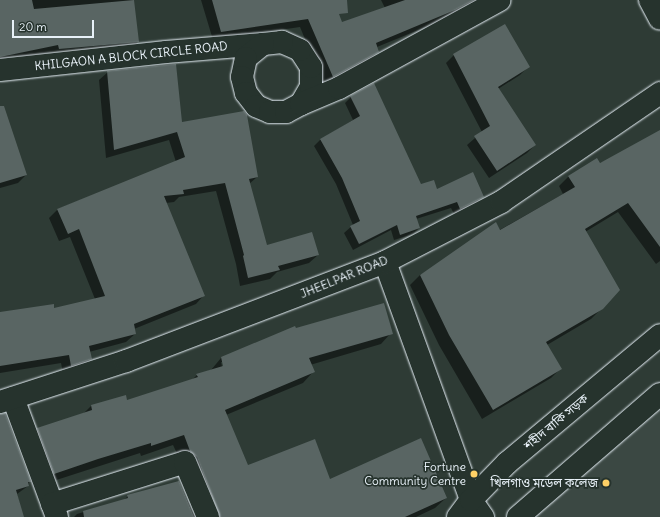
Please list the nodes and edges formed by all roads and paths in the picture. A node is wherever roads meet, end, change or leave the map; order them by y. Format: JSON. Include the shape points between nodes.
{"nodes":[{"id":1,"x":500,"y":0,"type":"edge"},
{"id":2,"x":650,"y":0,"type":"edge"},
{"id":3,"x":660,"y":19,"type":"edge"},
{"id":4,"x":263,"y":44,"type":"junction"},
{"id":5,"x":0,"y":70,"type":"edge"},
{"id":6,"x":660,"y":93,"type":"edge"},
{"id":7,"x":301,"y":104,"type":"junction"},
{"id":8,"x":384,"y":262,"type":"junction"},
{"id":9,"x":660,"y":335,"type":"edge"},
{"id":10,"x":660,"y":394,"type":"edge"},
{"id":11,"x":7,"y":400,"type":"edge"},
{"id":12,"x":55,"y":510,"type":"edge"},
{"id":13,"x":470,"y":511,"type":"edge"},
{"id":14,"x":208,"y":517,"type":"edge"},
{"id":15,"x":518,"y":517,"type":"edge"}],
"edges":[{"from":1,"to":7,"type":"street","via":[[339,88]]},
{"from":2,"to":3,"type":"street"},
{"from":4,"to":5,"type":"street","name":"KHILGAON A BLOCK CIRCLE ROAD"},
{"from":4,"to":7,"type":"street","via":[[282,42],[300,50],[311,67],[311,87]]},
{"from":4,"to":7,"type":"street","via":[[246,58],[242,77],[246,93],[256,106],[270,112],[286,112]]},
{"from":6,"to":8,"type":"street","name":"JHEELPAR ROAD","via":[[501,202]]},
{"from":8,"to":11,"type":"street","name":"JHEELPAR ROAD","via":[[126,361]]},
{"from":8,"to":13,"type":"street"},
{"from":9,"to":13,"type":"street","name":"শহীদ বাকি সড়ক","via":[[506,463]]},
{"from":10,"to":15,"type":"street"},
{"from":11,"to":12,"type":"street"},
{"from":12,"to":14,"type":"street","via":[[185,462]]}]}
